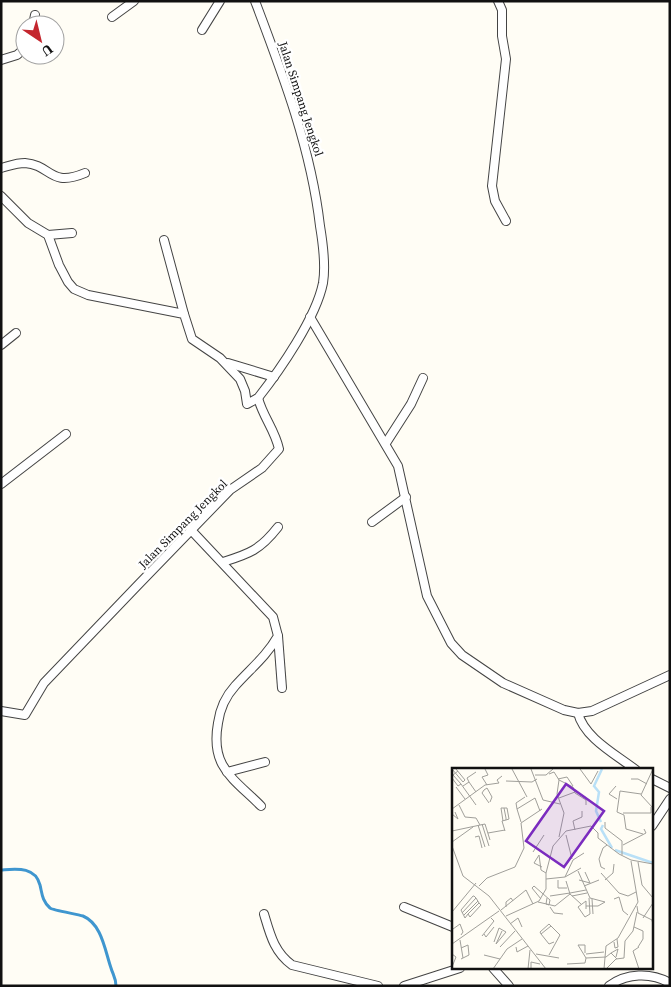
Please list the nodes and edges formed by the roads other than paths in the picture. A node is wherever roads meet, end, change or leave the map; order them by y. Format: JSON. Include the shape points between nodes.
{"nodes":[{"id":1,"x":134,"y":1,"type":"edge"},
{"id":2,"x":220,"y":1,"type":"edge"},
{"id":3,"x":255,"y":1,"type":"edge"},
{"id":4,"x":498,"y":1,"type":"edge"},
{"id":5,"x":112,"y":17,"type":"dead end"},
{"id":6,"x":202,"y":30,"type":"dead end"},
{"id":7,"x":15,"y":56,"type":"edge"},
{"id":8,"x":1,"y":60,"type":"edge"},
{"id":9,"x":1,"y":168,"type":"edge"},
{"id":10,"x":85,"y":173,"type":"dead end"},
{"id":11,"x":1,"y":196,"type":"edge"},
{"id":12,"x":506,"y":221,"type":"dead end"},
{"id":13,"x":72,"y":234,"type":"dead end"},
{"id":14,"x":48,"y":235,"type":"junction"},
{"id":15,"x":164,"y":240,"type":"dead end"},
{"id":16,"x":184,"y":314,"type":"junction"},
{"id":17,"x":310,"y":318,"type":"junction"},
{"id":18,"x":16,"y":333,"type":"dead end"},
{"id":19,"x":1,"y":345,"type":"edge"},
{"id":20,"x":227,"y":363,"type":"junction"},
{"id":21,"x":274,"y":377,"type":"junction"},
{"id":22,"x":423,"y":378,"type":"dead end"},
{"id":23,"x":258,"y":398,"type":"junction"},
{"id":24,"x":66,"y":434,"type":"dead end"},
{"id":25,"x":386,"y":442,"type":"junction"},
{"id":26,"x":1,"y":484,"type":"edge"},
{"id":27,"x":406,"y":497,"type":"junction"},
{"id":28,"x":372,"y":522,"type":"dead end"},
{"id":29,"x":278,"y":527,"type":"dead end"},
{"id":30,"x":191,"y":530,"type":"junction"},
{"id":31,"x":223,"y":562,"type":"junction"},
{"id":32,"x":278,"y":636,"type":"junction"},
{"id":33,"x":670,"y":675,"type":"edge"},
{"id":34,"x":282,"y":688,"type":"dead end"},
{"id":35,"x":1,"y":711,"type":"edge"},
{"id":36,"x":578,"y":713,"type":"junction"},
{"id":37,"x":265,"y":762,"type":"dead end"},
{"id":38,"x":634,"y":768,"type":"edge"},
{"id":39,"x":227,"y":772,"type":"junction"},
{"id":40,"x":654,"y":780,"type":"edge"},
{"id":41,"x":670,"y":788,"type":"edge"},
{"id":42,"x":670,"y":799,"type":"edge"},
{"id":43,"x":261,"y":806,"type":"dead end"},
{"id":44,"x":654,"y":823,"type":"edge"},
{"id":45,"x":404,"y":907,"type":"dead end"},
{"id":46,"x":264,"y":914,"type":"dead end"},
{"id":47,"x":452,"y":926,"type":"edge"},
{"id":48,"x":454,"y":970,"type":"edge"},
{"id":49,"x":497,"y":970,"type":"edge"},
{"id":50,"x":670,"y":983,"type":"edge"},
{"id":51,"x":378,"y":986,"type":"edge"},
{"id":52,"x":404,"y":986,"type":"edge"},
{"id":53,"x":509,"y":986,"type":"edge"},
{"id":54,"x":609,"y":986,"type":"edge"}],
"edges":[{"from":1,"to":5,"type":"street"},
{"from":2,"to":6,"type":"street"},
{"from":3,"to":17,"type":"street","name":"Jalan Simpang Jengkol","via":[[303,136],[318,206],[323,282]]},
{"from":4,"to":12,"type":"street","via":[[502,10],[506,59],[492,186],[495,201]]},
{"from":7,"to":8,"type":"street"},
{"from":9,"to":10,"type":"street","via":[[29,164],[63,179]]},
{"from":11,"to":14,"type":"street","via":[[28,223]]},
{"from":13,"to":14,"type":"street"},
{"from":14,"to":16,"type":"street","via":[[64,275],[80,293]]},
{"from":15,"to":16,"type":"street"},
{"from":16,"to":20,"type":"street","via":[[192,339]]},
{"from":17,"to":21,"type":"street","name":"Jalan Simpang Jengkol"},
{"from":17,"to":25,"type":"street"},
{"from":18,"to":19,"type":"street"},
{"from":20,"to":21,"type":"street"},
{"from":20,"to":23,"type":"street","via":[[240,379],[247,404]]},
{"from":21,"to":23,"type":"street","name":"Jalan Simpang Jengkol"},
{"from":22,"to":25,"type":"street"},
{"from":23,"to":30,"type":"street","name":"Jalan Simpang Jengkol","via":[[279,449],[262,468],[230,490]]},
{"from":24,"to":26,"type":"street"},
{"from":25,"to":27,"type":"street","via":[[398,466]]},
{"from":27,"to":28,"type":"street"},
{"from":27,"to":36,"type":"street","via":[[427,596],[451,643],[491,677],[564,710]]},
{"from":29,"to":31,"type":"street","via":[[253,552]]},
{"from":30,"to":31,"type":"street"},
{"from":30,"to":35,"type":"street","name":"Jalan Simpang Jengkol","via":[[44,683],[25,715]]},
{"from":31,"to":32,"type":"street","via":[[273,617]]},
{"from":32,"to":34,"type":"street"},
{"from":32,"to":39,"type":"street","via":[[259,663],[228,694],[220,712],[215,747]]},
{"from":33,"to":36,"type":"street","via":[[592,711]]},
{"from":36,"to":38,"type":"street","via":[[579,720],[591,734]]},
{"from":37,"to":39,"type":"street"},
{"from":39,"to":43,"type":"street"},
{"from":40,"to":41,"type":"street"},
{"from":42,"to":44,"type":"street"},
{"from":45,"to":47,"type":"street"},
{"from":46,"to":51,"type":"street","via":[[273,944],[292,965]]},
{"from":48,"to":52,"type":"street"},
{"from":49,"to":53,"type":"street"},
{"from":50,"to":54,"type":"street","via":[[648,975],[623,978]]}]}
